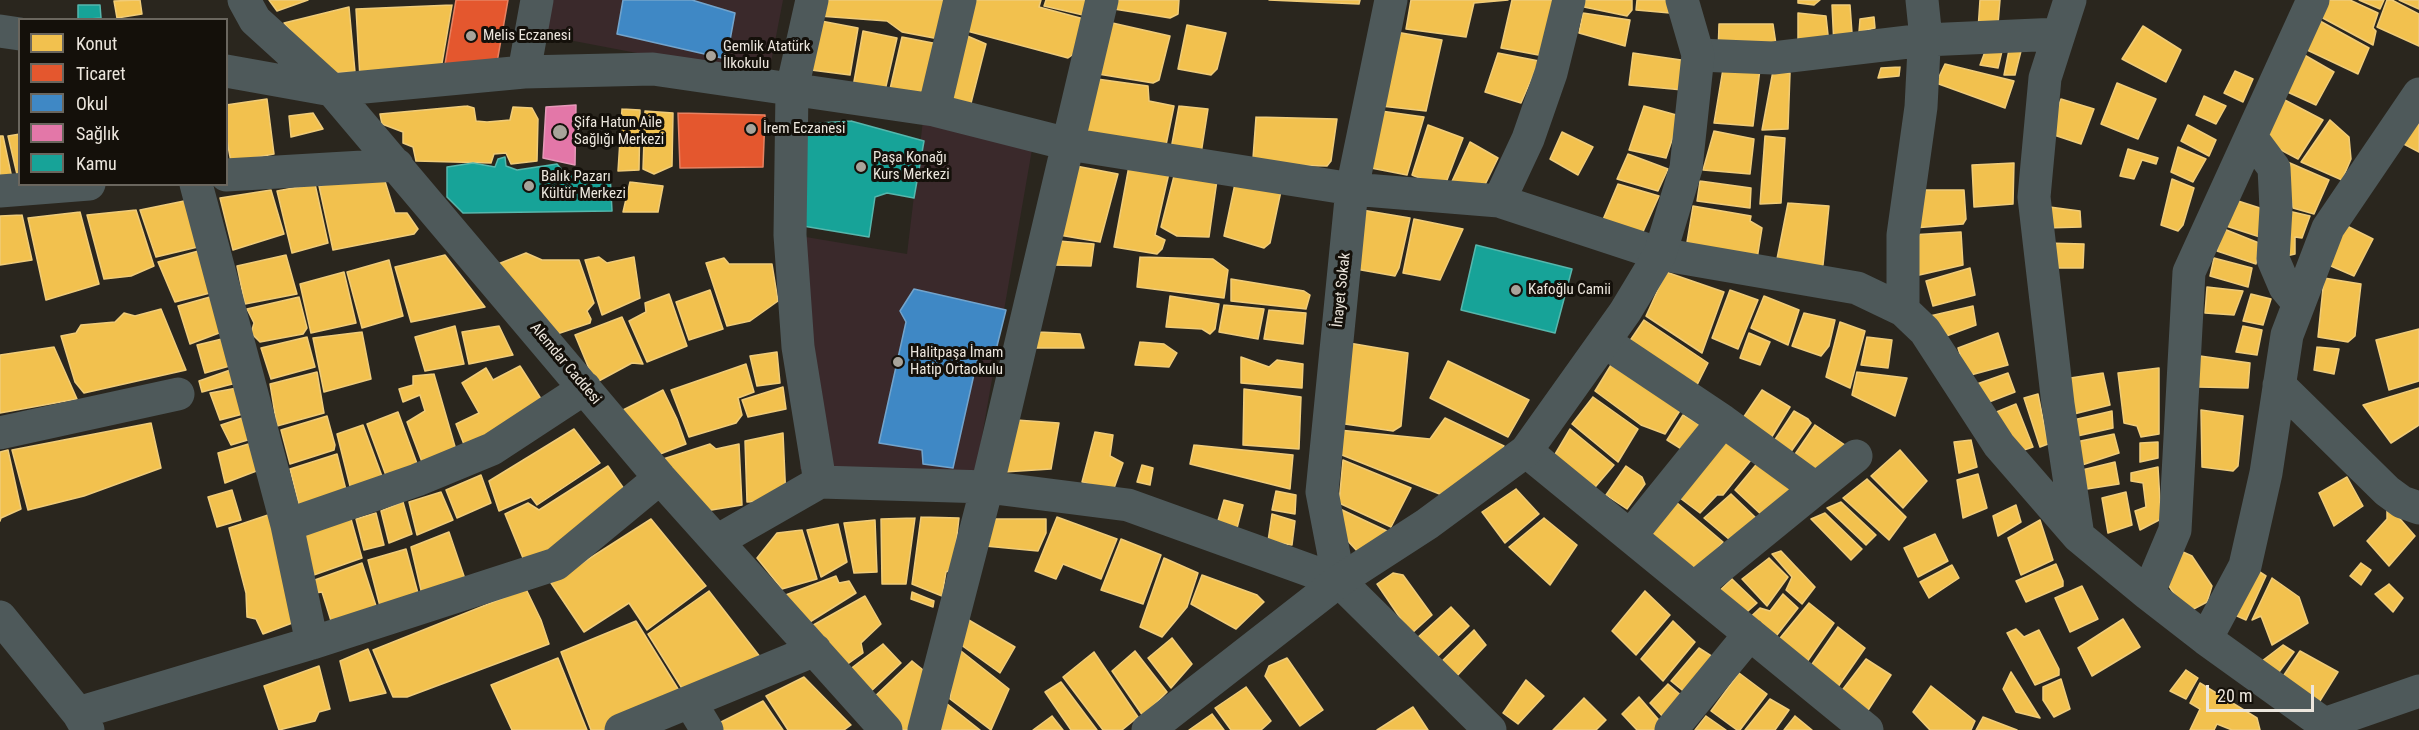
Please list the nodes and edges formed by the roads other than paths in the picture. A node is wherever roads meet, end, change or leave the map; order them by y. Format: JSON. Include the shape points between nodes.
{"nodes":[{"id":1,"x":244,"y":0,"type":"edge"},
{"id":2,"x":537,"y":0,"type":"edge"},
{"id":3,"x":812,"y":0,"type":"edge"},
{"id":4,"x":960,"y":0,"type":"edge"},
{"id":5,"x":1102,"y":0,"type":"edge"},
{"id":6,"x":1391,"y":0,"type":"edge"},
{"id":7,"x":1569,"y":0,"type":"edge"},
{"id":8,"x":1682,"y":0,"type":"edge"},
{"id":9,"x":1922,"y":0,"type":"edge"},
{"id":10,"x":2070,"y":0,"type":"edge"},
{"id":11,"x":2313,"y":0,"type":"edge"},
{"id":12,"x":0,"y":31,"type":"edge"},
{"id":13,"x":18,"y":34,"type":"edge"},
{"id":14,"x":2059,"y":34,"type":"junction"},
{"id":15,"x":1925,"y":40,"type":"junction"},
{"id":16,"x":1698,"y":55,"type":"junction"},
{"id":17,"x":228,"y":71,"type":"edge"},
{"id":18,"x":524,"y":72,"type":"junction"},
{"id":19,"x":792,"y":89,"type":"junction"},
{"id":20,"x":332,"y":90,"type":"junction"},
{"id":21,"x":2419,"y":94,"type":"edge"},
{"id":22,"x":934,"y":110,"type":"junction"},
{"id":23,"x":2251,"y":137,"type":"junction"},
{"id":24,"x":1068,"y":144,"type":"junction"},
{"id":25,"x":397,"y":165,"type":"junction"},
{"id":26,"x":228,"y":175,"type":"edge"},
{"id":27,"x":64,"y":186,"type":"edge"},
{"id":28,"x":197,"y":186,"type":"edge"},
{"id":29,"x":1352,"y":189,"type":"junction"},
{"id":30,"x":0,"y":191,"type":"edge"},
{"id":31,"x":1499,"y":201,"type":"junction"},
{"id":32,"x":1660,"y":254,"type":"junction"},
{"id":33,"x":2299,"y":304,"type":"junction"},
{"id":34,"x":1903,"y":310,"type":"junction"},
{"id":35,"x":1605,"y":342,"type":"junction"},
{"id":36,"x":2279,"y":386,"type":"junction"},
{"id":37,"x":585,"y":388,"type":"junction"},
{"id":38,"x":178,"y":394,"type":"dead end"},
{"id":39,"x":1723,"y":421,"type":"junction"},
{"id":40,"x":0,"y":433,"type":"edge"},
{"id":41,"x":1526,"y":451,"type":"junction"},
{"id":42,"x":1856,"y":456,"type":"dead end"},
{"id":43,"x":660,"y":478,"type":"junction"},
{"id":44,"x":820,"y":482,"type":"junction"},
{"id":45,"x":987,"y":487,"type":"junction"},
{"id":46,"x":1815,"y":488,"type":"junction"},
{"id":47,"x":2419,"y":508,"type":"edge"},
{"id":48,"x":287,"y":525,"type":"junction"},
{"id":49,"x":1630,"y":535,"type":"junction"},
{"id":50,"x":2078,"y":536,"type":"junction"},
{"id":51,"x":717,"y":541,"type":"junction"},
{"id":52,"x":1339,"y":581,"type":"junction"},
{"id":53,"x":1694,"y":588,"type":"junction"},
{"id":54,"x":2148,"y":594,"type":"junction"},
{"id":55,"x":0,"y":617,"type":"edge"},
{"id":56,"x":1750,"y":634,"type":"junction"},
{"id":57,"x":2206,"y":639,"type":"junction"},
{"id":58,"x":312,"y":643,"type":"junction"},
{"id":59,"x":815,"y":650,"type":"junction"},
{"id":60,"x":2419,"y":691,"type":"edge"},
{"id":61,"x":690,"y":702,"type":"junction"},
{"id":62,"x":83,"y":722,"type":"edge"},
{"id":63,"x":2322,"y":727,"type":"edge"},
{"id":64,"x":621,"y":730,"type":"edge"},
{"id":65,"x":707,"y":730,"type":"edge"},
{"id":66,"x":886,"y":730,"type":"edge"},
{"id":67,"x":924,"y":730,"type":"edge"},
{"id":68,"x":1148,"y":730,"type":"edge"},
{"id":69,"x":1490,"y":730,"type":"edge"},
{"id":70,"x":1671,"y":730,"type":"edge"},
{"id":71,"x":1867,"y":730,"type":"edge"}],
"edges":[{"from":1,"to":20,"type":"street","name":"Alemdar Caddesi","via":[[255,21]]},
{"from":2,"to":18,"type":"street"},
{"from":3,"to":19,"type":"street"},
{"from":4,"to":22,"type":"street"},
{"from":5,"to":24,"type":"street"},
{"from":6,"to":29,"type":"street","name":"İnayet Sokak"},
{"from":7,"to":31,"type":"street","via":[[1551,73],[1528,138]]},
{"from":8,"to":16,"type":"street"},
{"from":9,"to":15,"type":"street"},
{"from":10,"to":14,"type":"street"},
{"from":11,"to":23,"type":"street"},
{"from":12,"to":13,"type":"street"},
{"from":14,"to":15,"type":"street"},
{"from":14,"to":50,"type":"street","via":[[2045,78],[2034,197]]},
{"from":15,"to":16,"type":"street","via":[[1773,58]]},
{"from":15,"to":34,"type":"street","via":[[1921,107],[1903,235]]},
{"from":16,"to":32,"type":"street","via":[[1686,168]]},
{"from":17,"to":20,"type":"street"},
{"from":18,"to":19,"type":"street","via":[[653,69]]},
{"from":18,"to":20,"type":"street"},
{"from":19,"to":22,"type":"street"},
{"from":19,"to":44,"type":"street","via":[[790,235],[798,346]]},
{"from":20,"to":25,"type":"street","name":"Alemdar Caddesi"},
{"from":21,"to":33,"type":"street","via":[[2328,228]]},
{"from":22,"to":24,"type":"street"},
{"from":23,"to":33,"type":"street","via":[[2274,168],[2273,259],[2285,287]]},
{"from":23,"to":54,"type":"street","via":[[2189,272],[2175,530]]},
{"from":24,"to":29,"type":"street"},
{"from":24,"to":45,"type":"street"},
{"from":25,"to":26,"type":"street"},
{"from":25,"to":37,"type":"street","name":"Alemdar Caddesi"},
{"from":27,"to":30,"type":"street"},
{"from":28,"to":48,"type":"street"},
{"from":29,"to":31,"type":"street"},
{"from":29,"to":52,"type":"street","name":"İnayet Sokak","via":[[1322,492]]},
{"from":31,"to":32,"type":"street"},
{"from":32,"to":34,"type":"street","via":[[1857,288]]},
{"from":32,"to":35,"type":"street"},
{"from":33,"to":36,"type":"street","via":[[2287,335]]},
{"from":34,"to":50,"type":"street","via":[[1925,331],[1999,445]]},
{"from":35,"to":39,"type":"street"},
{"from":35,"to":41,"type":"street"},
{"from":36,"to":47,"type":"street","via":[[2387,491]]},
{"from":36,"to":57,"type":"street","via":[[2266,472],[2245,566]]},
{"from":37,"to":43,"type":"street","name":"Alemdar Caddesi"},
{"from":37,"to":48,"type":"street","via":[[492,449]]},
{"from":38,"to":40,"type":"street"},
{"from":39,"to":46,"type":"street"},
{"from":39,"to":49,"type":"street"},
{"from":41,"to":49,"type":"street"},
{"from":41,"to":52,"type":"street","via":[[1427,524]]},
{"from":42,"to":46,"type":"street"},
{"from":43,"to":51,"type":"street","name":"Alemdar Caddesi"},
{"from":43,"to":58,"type":"street","via":[[556,564]]},
{"from":44,"to":45,"type":"street"},
{"from":44,"to":51,"type":"street"},
{"from":45,"to":52,"type":"street","via":[[1128,506]]},
{"from":45,"to":67,"type":"street"},
{"from":46,"to":53,"type":"street"},
{"from":48,"to":58,"type":"street"},
{"from":49,"to":53,"type":"street"},
{"from":50,"to":54,"type":"street"},
{"from":51,"to":59,"type":"street","name":"Alemdar Caddesi"},
{"from":52,"to":68,"type":"street"},
{"from":52,"to":69,"type":"street"},
{"from":53,"to":56,"type":"street"},
{"from":54,"to":57,"type":"street"},
{"from":55,"to":62,"type":"street"},
{"from":56,"to":70,"type":"street"},
{"from":56,"to":71,"type":"street"},
{"from":57,"to":63,"type":"street"},
{"from":58,"to":62,"type":"street"},
{"from":59,"to":61,"type":"street"},
{"from":59,"to":66,"type":"street","name":"Alemdar Caddesi"},
{"from":60,"to":63,"type":"street"},
{"from":61,"to":64,"type":"street"},
{"from":61,"to":65,"type":"street"}]}
